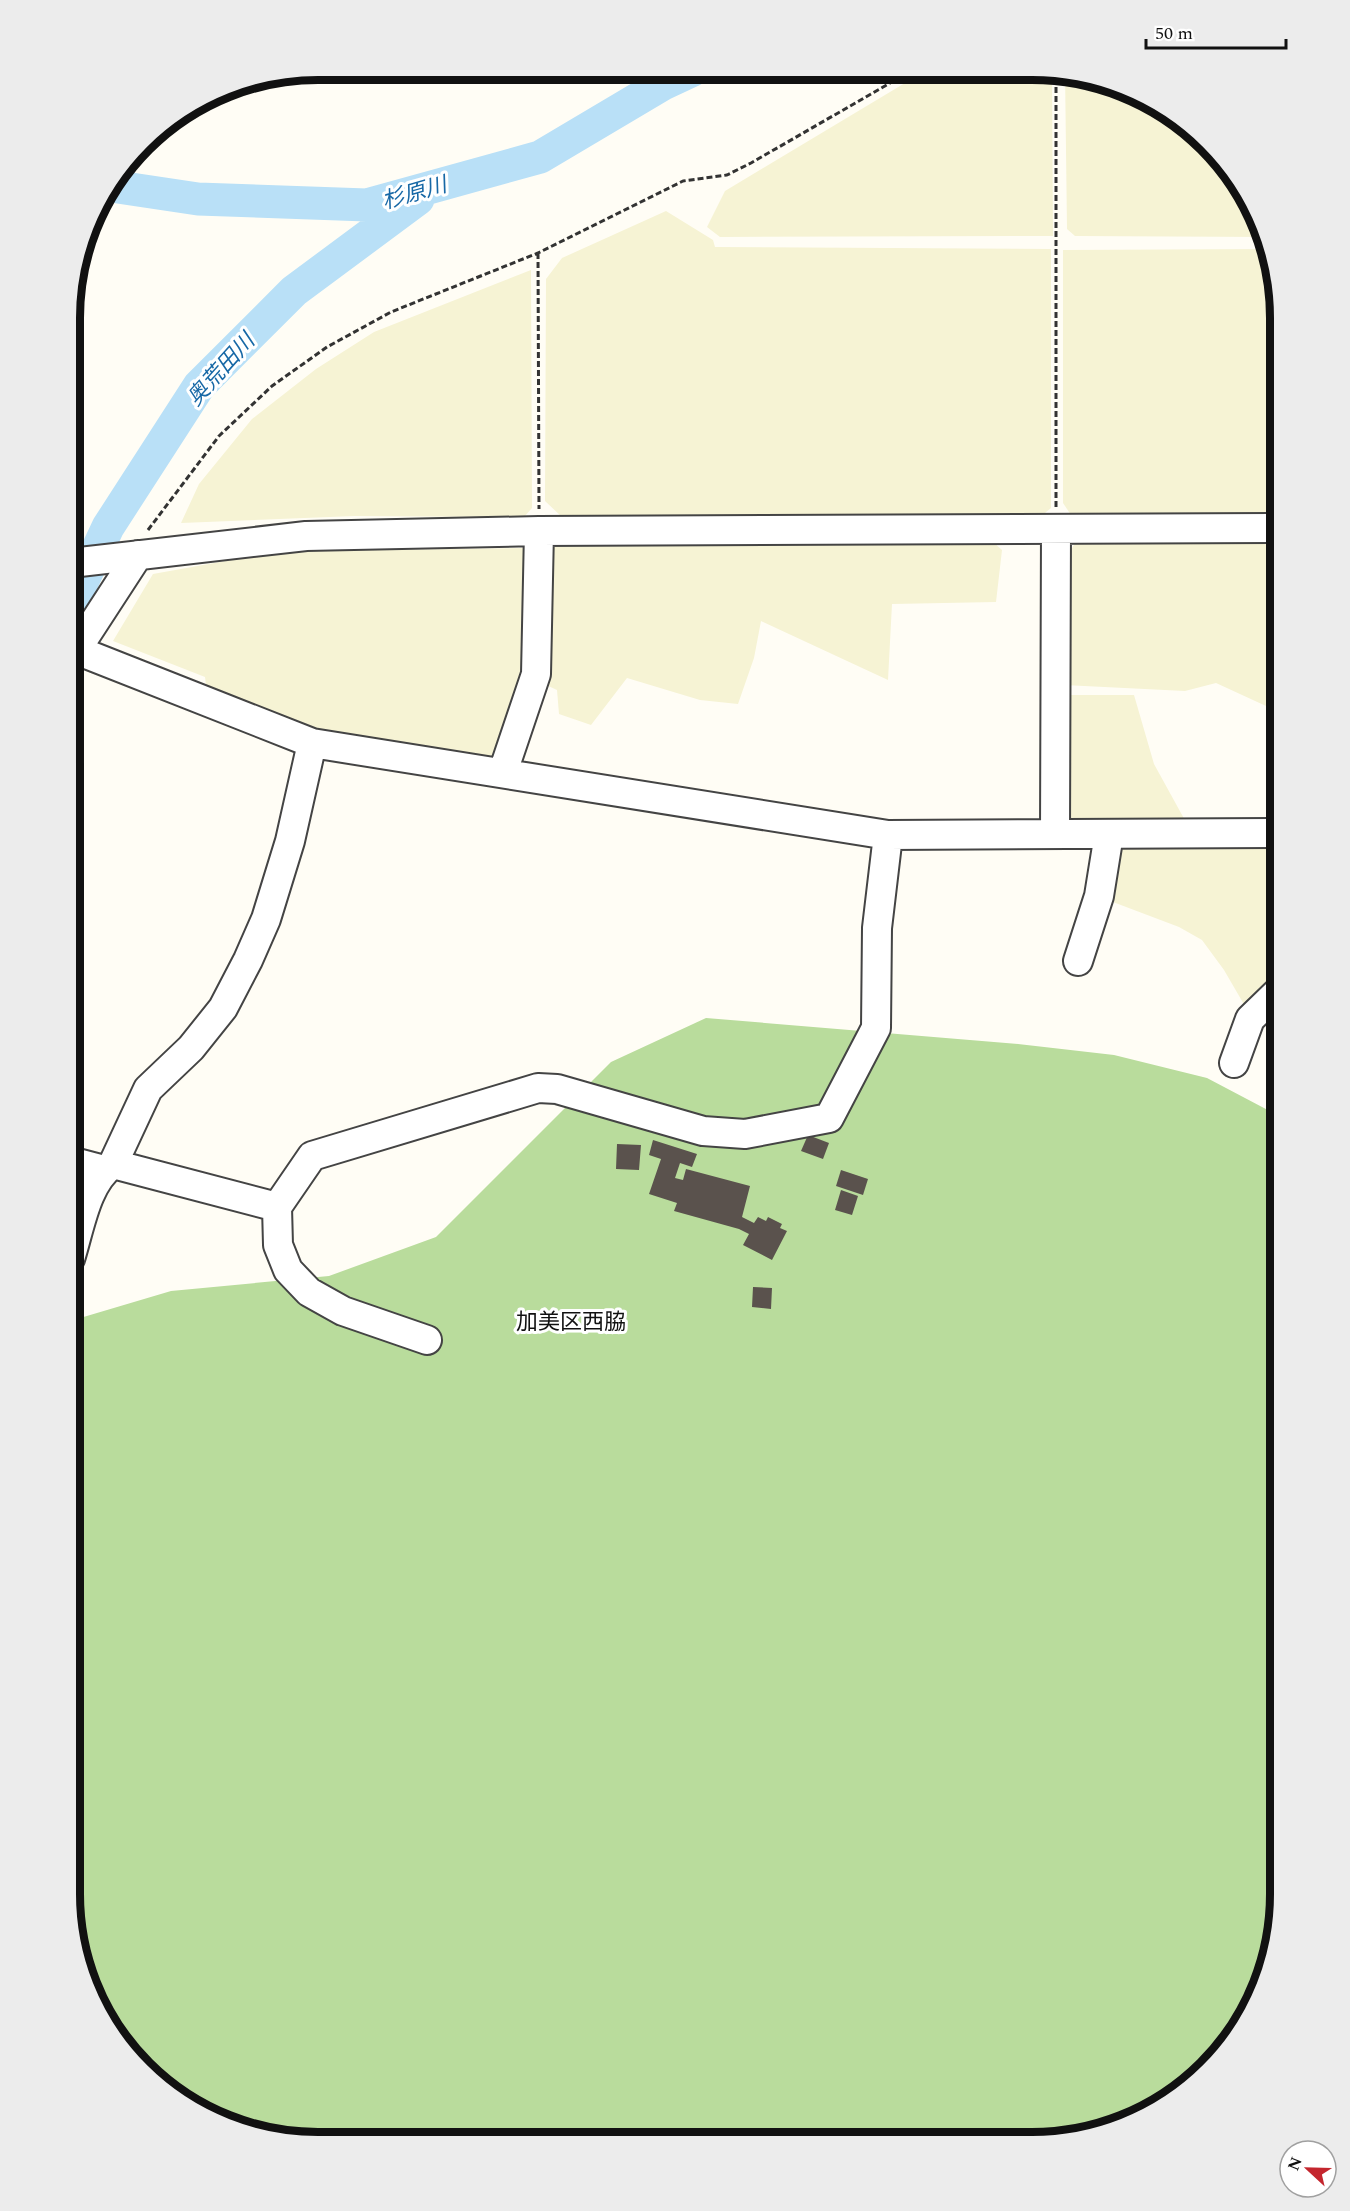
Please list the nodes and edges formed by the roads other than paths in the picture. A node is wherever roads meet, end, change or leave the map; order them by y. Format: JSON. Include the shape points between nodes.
{"nodes":[{"id":1,"x":1270,"y":528,"type":"edge"},
{"id":2,"x":1056,"y":530,"type":"junction"},
{"id":3,"x":539,"y":531,"type":"junction"},
{"id":4,"x":131,"y":555,"type":"junction"},
{"id":5,"x":80,"y":562,"type":"edge"},
{"id":6,"x":80,"y":639,"type":"edge"},
{"id":7,"x":80,"y":655,"type":"edge"},
{"id":8,"x":312,"y":743,"type":"junction"},
{"id":9,"x":503,"y":772,"type":"junction"},
{"id":10,"x":1270,"y":833,"type":"edge"},
{"id":11,"x":888,"y":834,"type":"junction"},
{"id":12,"x":1055,"y":834,"type":"junction"},
{"id":13,"x":1109,"y":834,"type":"junction"},
{"id":14,"x":1078,"y":961,"type":"dead end"},
{"id":15,"x":1270,"y":1000,"type":"edge"},
{"id":16,"x":1234,"y":1063,"type":"dead end"},
{"id":17,"x":80,"y":1163,"type":"edge"},
{"id":18,"x":109,"y":1167,"type":"junction"},
{"id":19,"x":277,"y":1207,"type":"junction"},
{"id":20,"x":80,"y":1229,"type":"edge"},
{"id":21,"x":428,"y":1340,"type":"dead end"}],
"edges":[{"from":1,"to":2,"type":"street"},
{"from":2,"to":3,"type":"street"},
{"from":2,"to":12,"type":"street"},
{"from":3,"to":4,"type":"street","via":[[306,536]]},
{"from":3,"to":9,"type":"street","via":[[536,674]]},
{"from":4,"to":5,"type":"street"},
{"from":4,"to":6,"type":"street"},
{"from":7,"to":8,"type":"street"},
{"from":8,"to":9,"type":"street"},
{"from":8,"to":18,"type":"street","via":[[290,841],[266,919],[248,960],[223,1008],[191,1048],[148,1089]]},
{"from":9,"to":11,"type":"street"},
{"from":10,"to":13,"type":"street"},
{"from":11,"to":12,"type":"street"},
{"from":11,"to":19,"type":"street","via":[[878,928],[876,1028],[830,1118],[745,1134],[703,1131],[557,1089],[538,1088],[312,1156]]},
{"from":12,"to":13,"type":"street"},
{"from":13,"to":14,"type":"street","via":[[1099,896]]},
{"from":15,"to":16,"type":"street","via":[[1250,1019]]},
{"from":17,"to":18,"type":"street"},
{"from":18,"to":19,"type":"street"},
{"from":18,"to":20,"type":"street","via":[[94,1186]]},
{"from":19,"to":21,"type":"street","via":[[278,1245],[288,1270],[309,1292],[343,1311]]}]}
